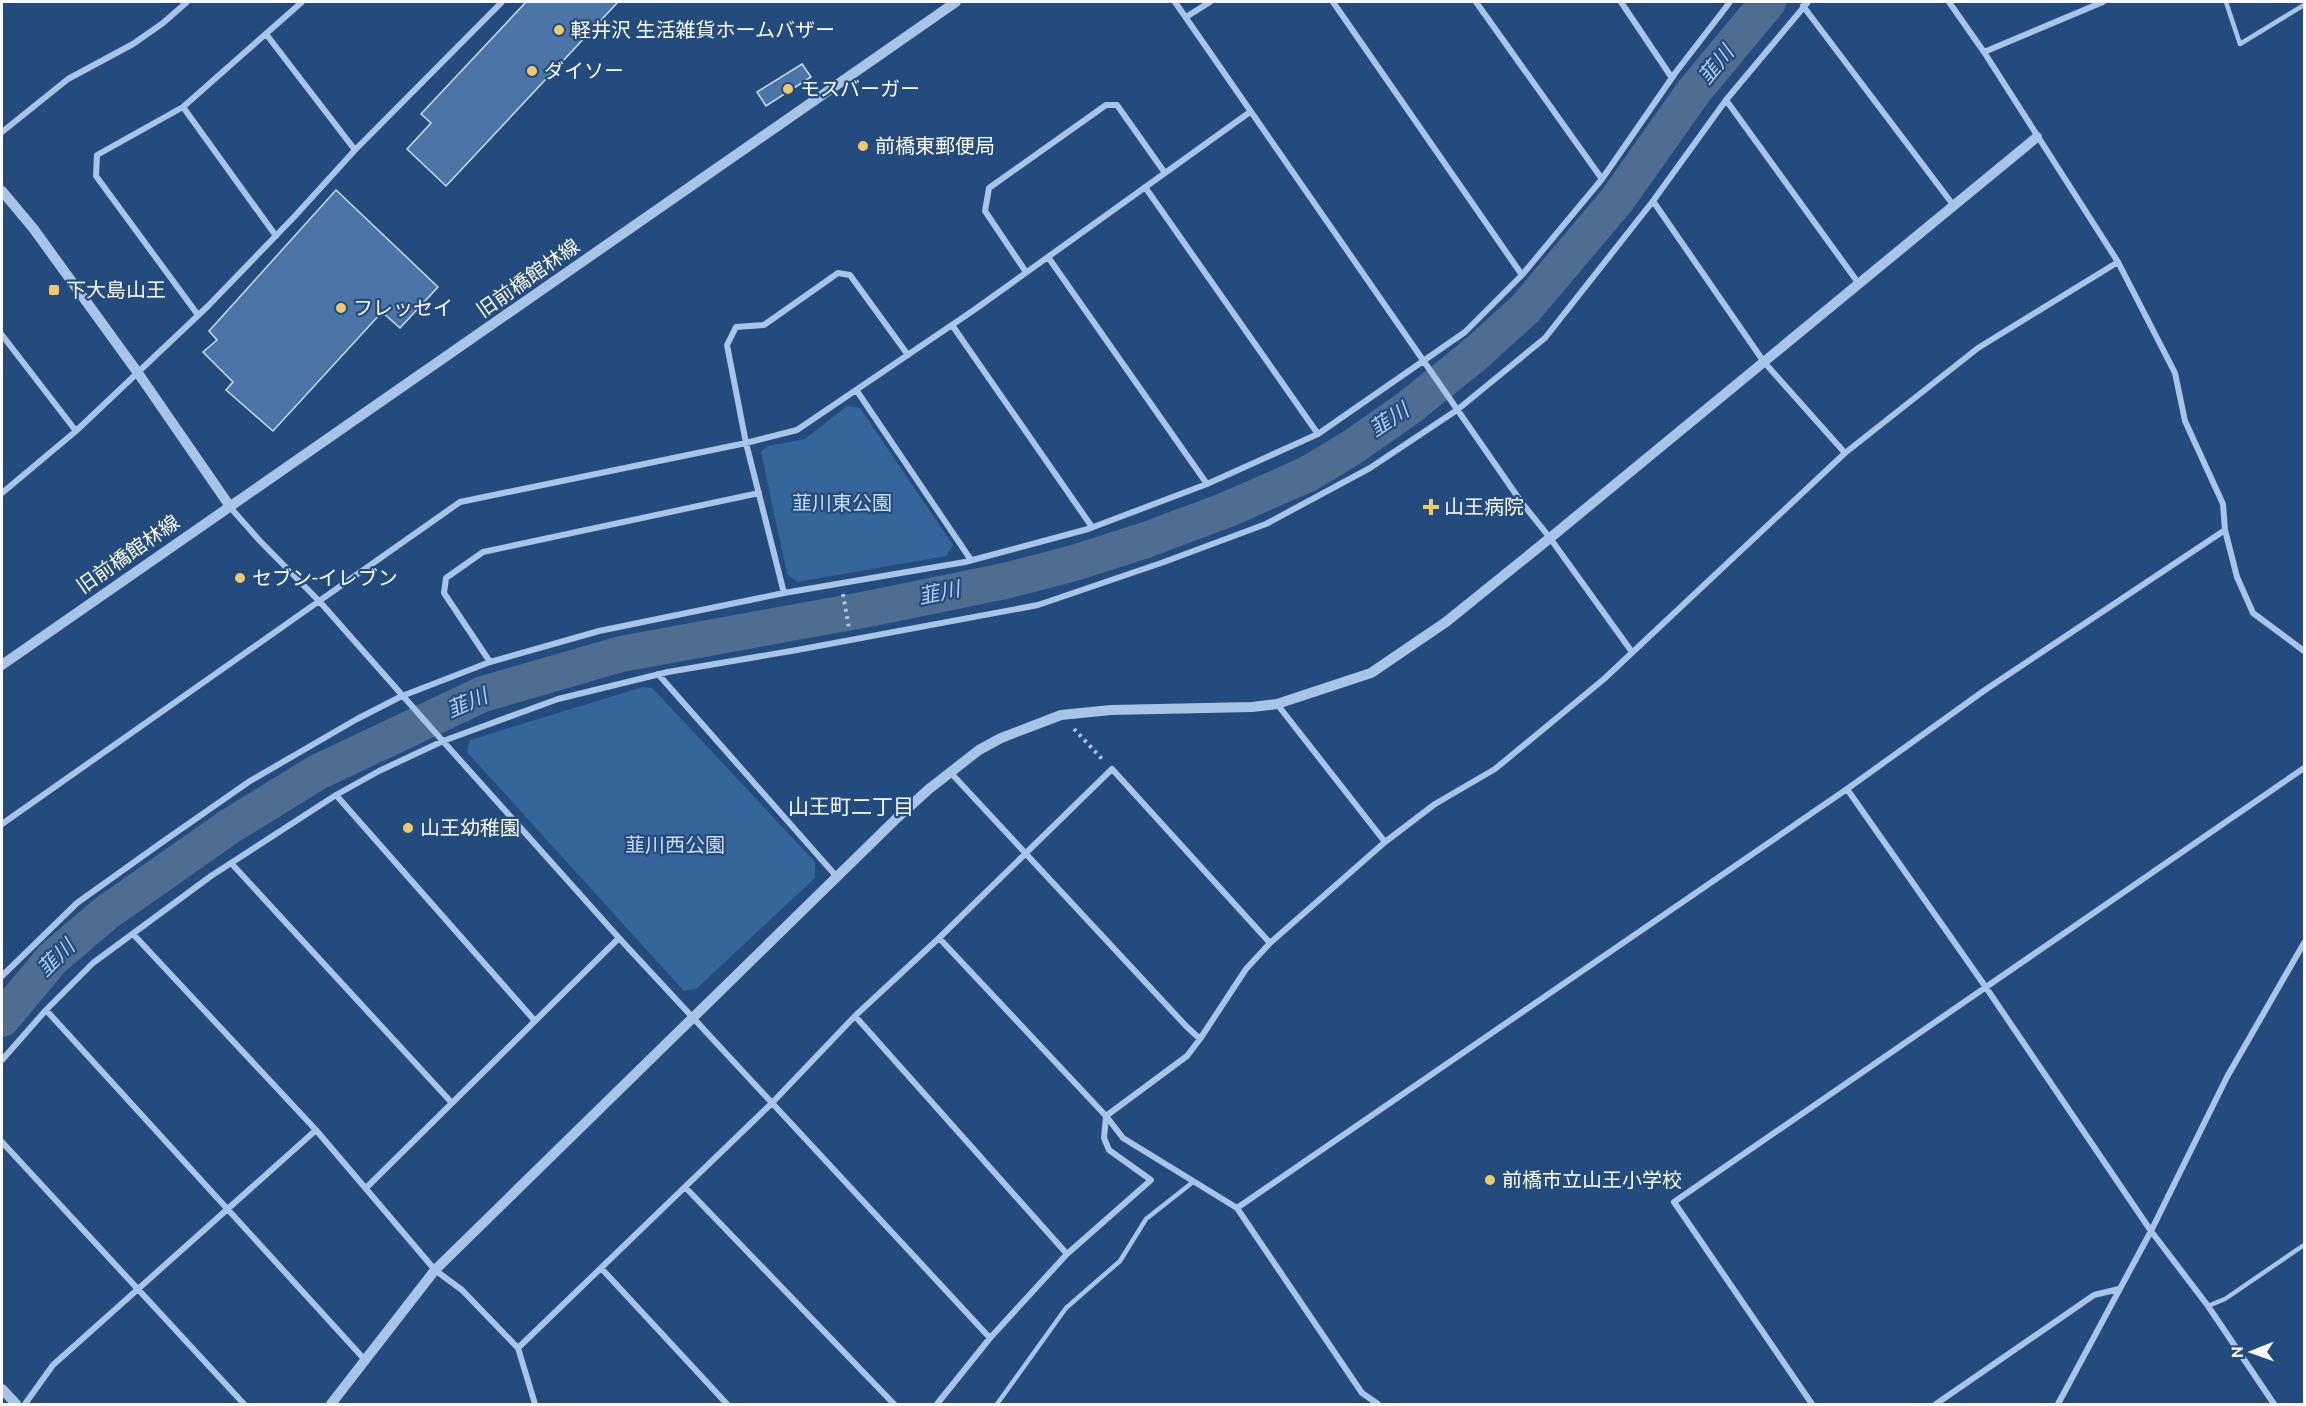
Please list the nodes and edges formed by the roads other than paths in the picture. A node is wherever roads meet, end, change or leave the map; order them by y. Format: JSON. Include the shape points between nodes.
{"nodes":[{"id":1,"x":187,"y":2,"type":"edge"},
{"id":2,"x":302,"y":2,"type":"edge"},
{"id":3,"x":502,"y":2,"type":"edge"},
{"id":4,"x":956,"y":2,"type":"edge"},
{"id":5,"x":1175,"y":2,"type":"edge"},
{"id":6,"x":1210,"y":2,"type":"edge"},
{"id":7,"x":1333,"y":2,"type":"edge"},
{"id":8,"x":1476,"y":2,"type":"edge"},
{"id":9,"x":1621,"y":2,"type":"edge"},
{"id":10,"x":1730,"y":2,"type":"edge"},
{"id":11,"x":1949,"y":2,"type":"edge"},
{"id":12,"x":2103,"y":2,"type":"edge"},
{"id":13,"x":2226,"y":2,"type":"edge"},
{"id":14,"x":1806,"y":4,"type":"edge"},
{"id":15,"x":2304,"y":4,"type":"edge"},
{"id":16,"x":1186,"y":17,"type":"junction"},
{"id":17,"x":266,"y":34,"type":"junction"},
{"id":18,"x":1984,"y":52,"type":"junction"},
{"id":19,"x":1672,"y":78,"type":"junction"},
{"id":20,"x":1726,"y":100,"type":"junction"},
{"id":21,"x":183,"y":107,"type":"junction"},
{"id":22,"x":1250,"y":112,"type":"junction"},
{"id":23,"x":2,"y":132,"type":"edge"},
{"id":24,"x":2037,"y":137,"type":"junction"},
{"id":25,"x":355,"y":150,"type":"junction"},
{"id":26,"x":1165,"y":173,"type":"junction"},
{"id":27,"x":1602,"y":179,"type":"junction"},
{"id":28,"x":1145,"y":187,"type":"junction"},
{"id":29,"x":2,"y":191,"type":"edge"},
{"id":30,"x":1653,"y":201,"type":"junction"},
{"id":31,"x":1954,"y":206,"type":"junction"},
{"id":32,"x":276,"y":236,"type":"junction"},
{"id":33,"x":1048,"y":257,"type":"junction"},
{"id":34,"x":2118,"y":262,"type":"junction"},
{"id":35,"x":1026,"y":272,"type":"junction"},
{"id":36,"x":1522,"y":275,"type":"junction"},
{"id":37,"x":1858,"y":284,"type":"junction"},
{"id":38,"x":198,"y":315,"type":"junction"},
{"id":39,"x":952,"y":324,"type":"junction"},
{"id":40,"x":2,"y":334,"type":"edge"},
{"id":41,"x":908,"y":355,"type":"junction"},
{"id":42,"x":1764,"y":362,"type":"junction"},
{"id":43,"x":1424,"y":363,"type":"junction"},
{"id":44,"x":138,"y":373,"type":"junction"},
{"id":45,"x":856,"y":391,"type":"junction"},
{"id":46,"x":1457,"y":410,"type":"junction"},
{"id":47,"x":76,"y":431,"type":"junction"},
{"id":48,"x":1318,"y":434,"type":"junction"},
{"id":49,"x":746,"y":443,"type":"junction"},
{"id":50,"x":1845,"y":453,"type":"junction"},
{"id":51,"x":1207,"y":484,"type":"junction"},
{"id":52,"x":2,"y":493,"type":"edge"},
{"id":53,"x":759,"y":493,"type":"junction"},
{"id":54,"x":229,"y":505,"type":"junction"},
{"id":55,"x":1092,"y":527,"type":"junction"},
{"id":56,"x":2225,"y":530,"type":"junction"},
{"id":57,"x":1550,"y":538,"type":"junction"},
{"id":58,"x":971,"y":560,"type":"junction"},
{"id":59,"x":784,"y":593,"type":"junction"},
{"id":60,"x":320,"y":602,"type":"junction"},
{"id":61,"x":2304,"y":651,"type":"edge"},
{"id":62,"x":1632,"y":652,"type":"junction"},
{"id":63,"x":490,"y":662,"type":"junction"},
{"id":64,"x":2,"y":665,"type":"edge"},
{"id":65,"x":658,"y":674,"type":"junction"},
{"id":66,"x":402,"y":696,"type":"junction"},
{"id":67,"x":1277,"y":704,"type":"junction"},
{"id":68,"x":443,"y":741,"type":"junction"},
{"id":69,"x":2304,"y":768,"type":"edge"},
{"id":70,"x":950,"y":772,"type":"junction"},
{"id":71,"x":1847,"y":789,"type":"junction"},
{"id":72,"x":336,"y":795,"type":"junction"},
{"id":73,"x":2,"y":824,"type":"edge"},
{"id":74,"x":1385,"y":842,"type":"junction"},
{"id":75,"x":1025,"y":854,"type":"junction"},
{"id":76,"x":231,"y":863,"type":"junction"},
{"id":77,"x":837,"y":877,"type":"junction"},
{"id":78,"x":133,"y":934,"type":"junction"},
{"id":79,"x":620,"y":938,"type":"junction"},
{"id":80,"x":939,"y":938,"type":"junction"},
{"id":81,"x":1270,"y":943,"type":"junction"},
{"id":82,"x":2304,"y":943,"type":"edge"},
{"id":83,"x":2,"y":976,"type":"edge"},
{"id":84,"x":1985,"y":986,"type":"junction"},
{"id":85,"x":46,"y":1010,"type":"junction"},
{"id":86,"x":855,"y":1016,"type":"junction"},
{"id":87,"x":693,"y":1018,"type":"junction"},
{"id":88,"x":535,"y":1022,"type":"junction"},
{"id":89,"x":1200,"y":1039,"type":"junction"},
{"id":90,"x":2,"y":1060,"type":"edge"},
{"id":91,"x":453,"y":1103,"type":"junction"},
{"id":92,"x":771,"y":1104,"type":"junction"},
{"id":93,"x":1106,"y":1116,"type":"junction"},
{"id":94,"x":316,"y":1130,"type":"junction"},
{"id":95,"x":2,"y":1142,"type":"edge"},
{"id":96,"x":1192,"y":1182,"type":"junction"},
{"id":97,"x":685,"y":1187,"type":"junction"},
{"id":98,"x":366,"y":1188,"type":"junction"},
{"id":99,"x":1237,"y":1208,"type":"junction"},
{"id":100,"x":229,"y":1209,"type":"junction"},
{"id":101,"x":2151,"y":1231,"type":"junction"},
{"id":102,"x":2304,"y":1245,"type":"edge"},
{"id":103,"x":1067,"y":1254,"type":"junction"},
{"id":104,"x":601,"y":1268,"type":"junction"},
{"id":105,"x":435,"y":1270,"type":"junction"},
{"id":106,"x":2119,"y":1289,"type":"junction"},
{"id":107,"x":138,"y":1290,"type":"junction"},
{"id":108,"x":2208,"y":1306,"type":"junction"},
{"id":109,"x":990,"y":1338,"type":"junction"},
{"id":110,"x":518,"y":1348,"type":"junction"},
{"id":111,"x":365,"y":1360,"type":"junction"},
{"id":112,"x":2,"y":1389,"type":"edge"},
{"id":113,"x":16,"y":1404,"type":"edge"},
{"id":114,"x":25,"y":1404,"type":"edge"},
{"id":115,"x":244,"y":1404,"type":"edge"},
{"id":116,"x":331,"y":1404,"type":"edge"},
{"id":117,"x":535,"y":1404,"type":"edge"},
{"id":118,"x":727,"y":1404,"type":"edge"},
{"id":119,"x":894,"y":1404,"type":"edge"},
{"id":120,"x":937,"y":1404,"type":"edge"},
{"id":121,"x":997,"y":1404,"type":"edge"},
{"id":122,"x":1378,"y":1404,"type":"edge"},
{"id":123,"x":1812,"y":1404,"type":"edge"},
{"id":124,"x":1936,"y":1404,"type":"edge"},
{"id":125,"x":2058,"y":1404,"type":"edge"},
{"id":126,"x":2274,"y":1404,"type":"edge"}],
"edges":[{"from":1,"to":23,"type":"street","via":[[133,44],[68,79]]},
{"from":2,"to":17,"type":"street"},
{"from":3,"to":25,"type":"street"},
{"from":4,"to":54,"type":"street","name":"旧前橋館林線"},
{"from":5,"to":16,"type":"street"},
{"from":6,"to":16,"type":"street"},
{"from":7,"to":36,"type":"street"},
{"from":8,"to":27,"type":"street"},
{"from":9,"to":19,"type":"street"},
{"from":10,"to":19,"type":"street"},
{"from":11,"to":18,"type":"street"},
{"from":12,"to":18,"type":"street"},
{"from":13,"to":15,"type":"lane","via":[[2240,44]]},
{"from":14,"to":20,"type":"street"},
{"from":14,"to":31,"type":"street"},
{"from":16,"to":22,"type":"street"},
{"from":17,"to":21,"type":"street"},
{"from":17,"to":25,"type":"street"},
{"from":18,"to":24,"type":"street"},
{"from":19,"to":27,"type":"street"},
{"from":20,"to":30,"type":"street"},
{"from":20,"to":37,"type":"street"},
{"from":21,"to":32,"type":"street"},
{"from":21,"to":38,"type":"street","via":[[97,155],[96,176]]},
{"from":22,"to":26,"type":"street"},
{"from":22,"to":43,"type":"street"},
{"from":24,"to":31,"type":"street"},
{"from":24,"to":34,"type":"street"},
{"from":25,"to":32,"type":"street"},
{"from":26,"to":28,"type":"street"},
{"from":26,"to":35,"type":"street","via":[[1117,105],[1106,105],[989,188],[985,211]]},
{"from":27,"to":36,"type":"street"},
{"from":28,"to":33,"type":"street"},
{"from":28,"to":48,"type":"street"},
{"from":29,"to":44,"type":"street"},
{"from":30,"to":42,"type":"street"},
{"from":30,"to":46,"type":"street","via":[[1545,338]]},
{"from":31,"to":37,"type":"street"},
{"from":32,"to":38,"type":"street"},
{"from":33,"to":35,"type":"street"},
{"from":33,"to":51,"type":"street"},
{"from":34,"to":50,"type":"street","via":[[1978,348]]},
{"from":34,"to":56,"type":"street","via":[[2175,374],[2185,421],[2223,504]]},
{"from":35,"to":39,"type":"street"},
{"from":36,"to":43,"type":"street","via":[[1466,332]]},
{"from":37,"to":42,"type":"street"},
{"from":38,"to":44,"type":"street"},
{"from":39,"to":41,"type":"street"},
{"from":39,"to":55,"type":"street"},
{"from":40,"to":47,"type":"street"},
{"from":41,"to":45,"type":"street"},
{"from":41,"to":49,"type":"street","via":[[850,275],[838,273],[764,325],[736,327],[727,345]]},
{"from":42,"to":50,"type":"street"},
{"from":42,"to":57,"type":"street"},
{"from":43,"to":46,"type":"street"},
{"from":43,"to":48,"type":"street"},
{"from":44,"to":47,"type":"street"},
{"from":44,"to":54,"type":"street"},
{"from":45,"to":49,"type":"street","via":[[797,430]]},
{"from":45,"to":58,"type":"street"},
{"from":46,"to":57,"type":"street"},
{"from":46,"to":65,"type":"street","via":[[1370,468],[1266,524],[1048,601]]},
{"from":47,"to":52,"type":"street"},
{"from":48,"to":51,"type":"street"},
{"from":49,"to":53,"type":"street"},
{"from":49,"to":60,"type":"street","via":[[460,502]]},
{"from":50,"to":62,"type":"street"},
{"from":51,"to":55,"type":"street"},
{"from":53,"to":59,"type":"street"},
{"from":53,"to":63,"type":"street","via":[[483,552],[446,578],[444,593]]},
{"from":54,"to":60,"type":"street"},
{"from":54,"to":64,"type":"street","name":"旧前橋館林線"},
{"from":55,"to":58,"type":"street"},
{"from":56,"to":61,"type":"street","via":[[2237,577],[2253,613]]},
{"from":56,"to":71,"type":"street","via":[[1985,690]]},
{"from":57,"to":62,"type":"street"},
{"from":57,"to":67,"type":"street","via":[[1446,622],[1371,673]]},
{"from":58,"to":59,"type":"street"},
{"from":59,"to":63,"type":"street","via":[[599,631]]},
{"from":60,"to":66,"type":"street"},
{"from":60,"to":73,"type":"street"},
{"from":62,"to":74,"type":"street","via":[[1495,769],[1435,804]]},
{"from":63,"to":66,"type":"street"},
{"from":65,"to":68,"type":"street","via":[[558,699]]},
{"from":65,"to":77,"type":"street"},
{"from":66,"to":68,"type":"street"},
{"from":66,"to":83,"type":"street","via":[[250,781],[205,812],[77,903]]},
{"from":67,"to":70,"type":"street","via":[[1061,715],[993,742]]},
{"from":67,"to":74,"type":"street"},
{"from":68,"to":72,"type":"street"},
{"from":68,"to":79,"type":"street"},
{"from":69,"to":84,"type":"street"},
{"from":70,"to":75,"type":"street"},
{"from":70,"to":77,"type":"street"},
{"from":71,"to":84,"type":"street"},
{"from":71,"to":99,"type":"street"},
{"from":72,"to":76,"type":"street"},
{"from":72,"to":88,"type":"street"},
{"from":74,"to":81,"type":"street"},
{"from":75,"to":80,"type":"street"},
{"from":75,"to":81,"type":"street","via":[[1112,769]]},
{"from":75,"to":89,"type":"street"},
{"from":76,"to":78,"type":"street"},
{"from":76,"to":91,"type":"street"},
{"from":77,"to":87,"type":"street"},
{"from":78,"to":85,"type":"street","via":[[93,963]]},
{"from":78,"to":94,"type":"street"},
{"from":79,"to":87,"type":"street"},
{"from":79,"to":88,"type":"street"},
{"from":80,"to":86,"type":"street"},
{"from":80,"to":93,"type":"street"},
{"from":81,"to":89,"type":"street","via":[[1246,969]]},
{"from":82,"to":101,"type":"street","via":[[2226,1077]]},
{"from":84,"to":101,"type":"street"},
{"from":84,"to":123,"type":"street","via":[[1674,1202]]},
{"from":85,"to":90,"type":"street"},
{"from":85,"to":100,"type":"street"},
{"from":86,"to":92,"type":"street"},
{"from":86,"to":103,"type":"street"},
{"from":87,"to":92,"type":"street"},
{"from":87,"to":105,"type":"street"},
{"from":88,"to":91,"type":"street"},
{"from":89,"to":93,"type":"street","via":[[1187,1056]]},
{"from":91,"to":98,"type":"street"},
{"from":92,"to":97,"type":"street"},
{"from":92,"to":109,"type":"street"},
{"from":93,"to":96,"type":"street","via":[[1123,1138]]},
{"from":93,"to":103,"type":"street","via":[[1104,1138],[1109,1150],[1151,1180]]},
{"from":94,"to":98,"type":"street"},
{"from":94,"to":100,"type":"street"},
{"from":95,"to":107,"type":"street"},
{"from":96,"to":99,"type":"street"},
{"from":96,"to":121,"type":"lane","via":[[1146,1219],[1120,1262],[1066,1308]]},
{"from":97,"to":104,"type":"street"},
{"from":97,"to":119,"type":"street"},
{"from":98,"to":105,"type":"street"},
{"from":99,"to":122,"type":"street","via":[[1362,1393]]},
{"from":100,"to":107,"type":"street"},
{"from":100,"to":111,"type":"street"},
{"from":101,"to":106,"type":"street"},
{"from":101,"to":108,"type":"street"},
{"from":102,"to":108,"type":"lane","via":[[2225,1299]]},
{"from":103,"to":109,"type":"street"},
{"from":104,"to":110,"type":"street"},
{"from":104,"to":118,"type":"street"},
{"from":105,"to":110,"type":"street","via":[[462,1290]]},
{"from":105,"to":111,"type":"street"},
{"from":106,"to":124,"type":"street","via":[[2094,1295]]},
{"from":106,"to":125,"type":"street"},
{"from":107,"to":114,"type":"street","via":[[53,1365]]},
{"from":107,"to":115,"type":"street"},
{"from":108,"to":126,"type":"street"},
{"from":109,"to":120,"type":"street"},
{"from":110,"to":117,"type":"street"},
{"from":111,"to":116,"type":"street"},
{"from":112,"to":113,"type":"street"}]}
